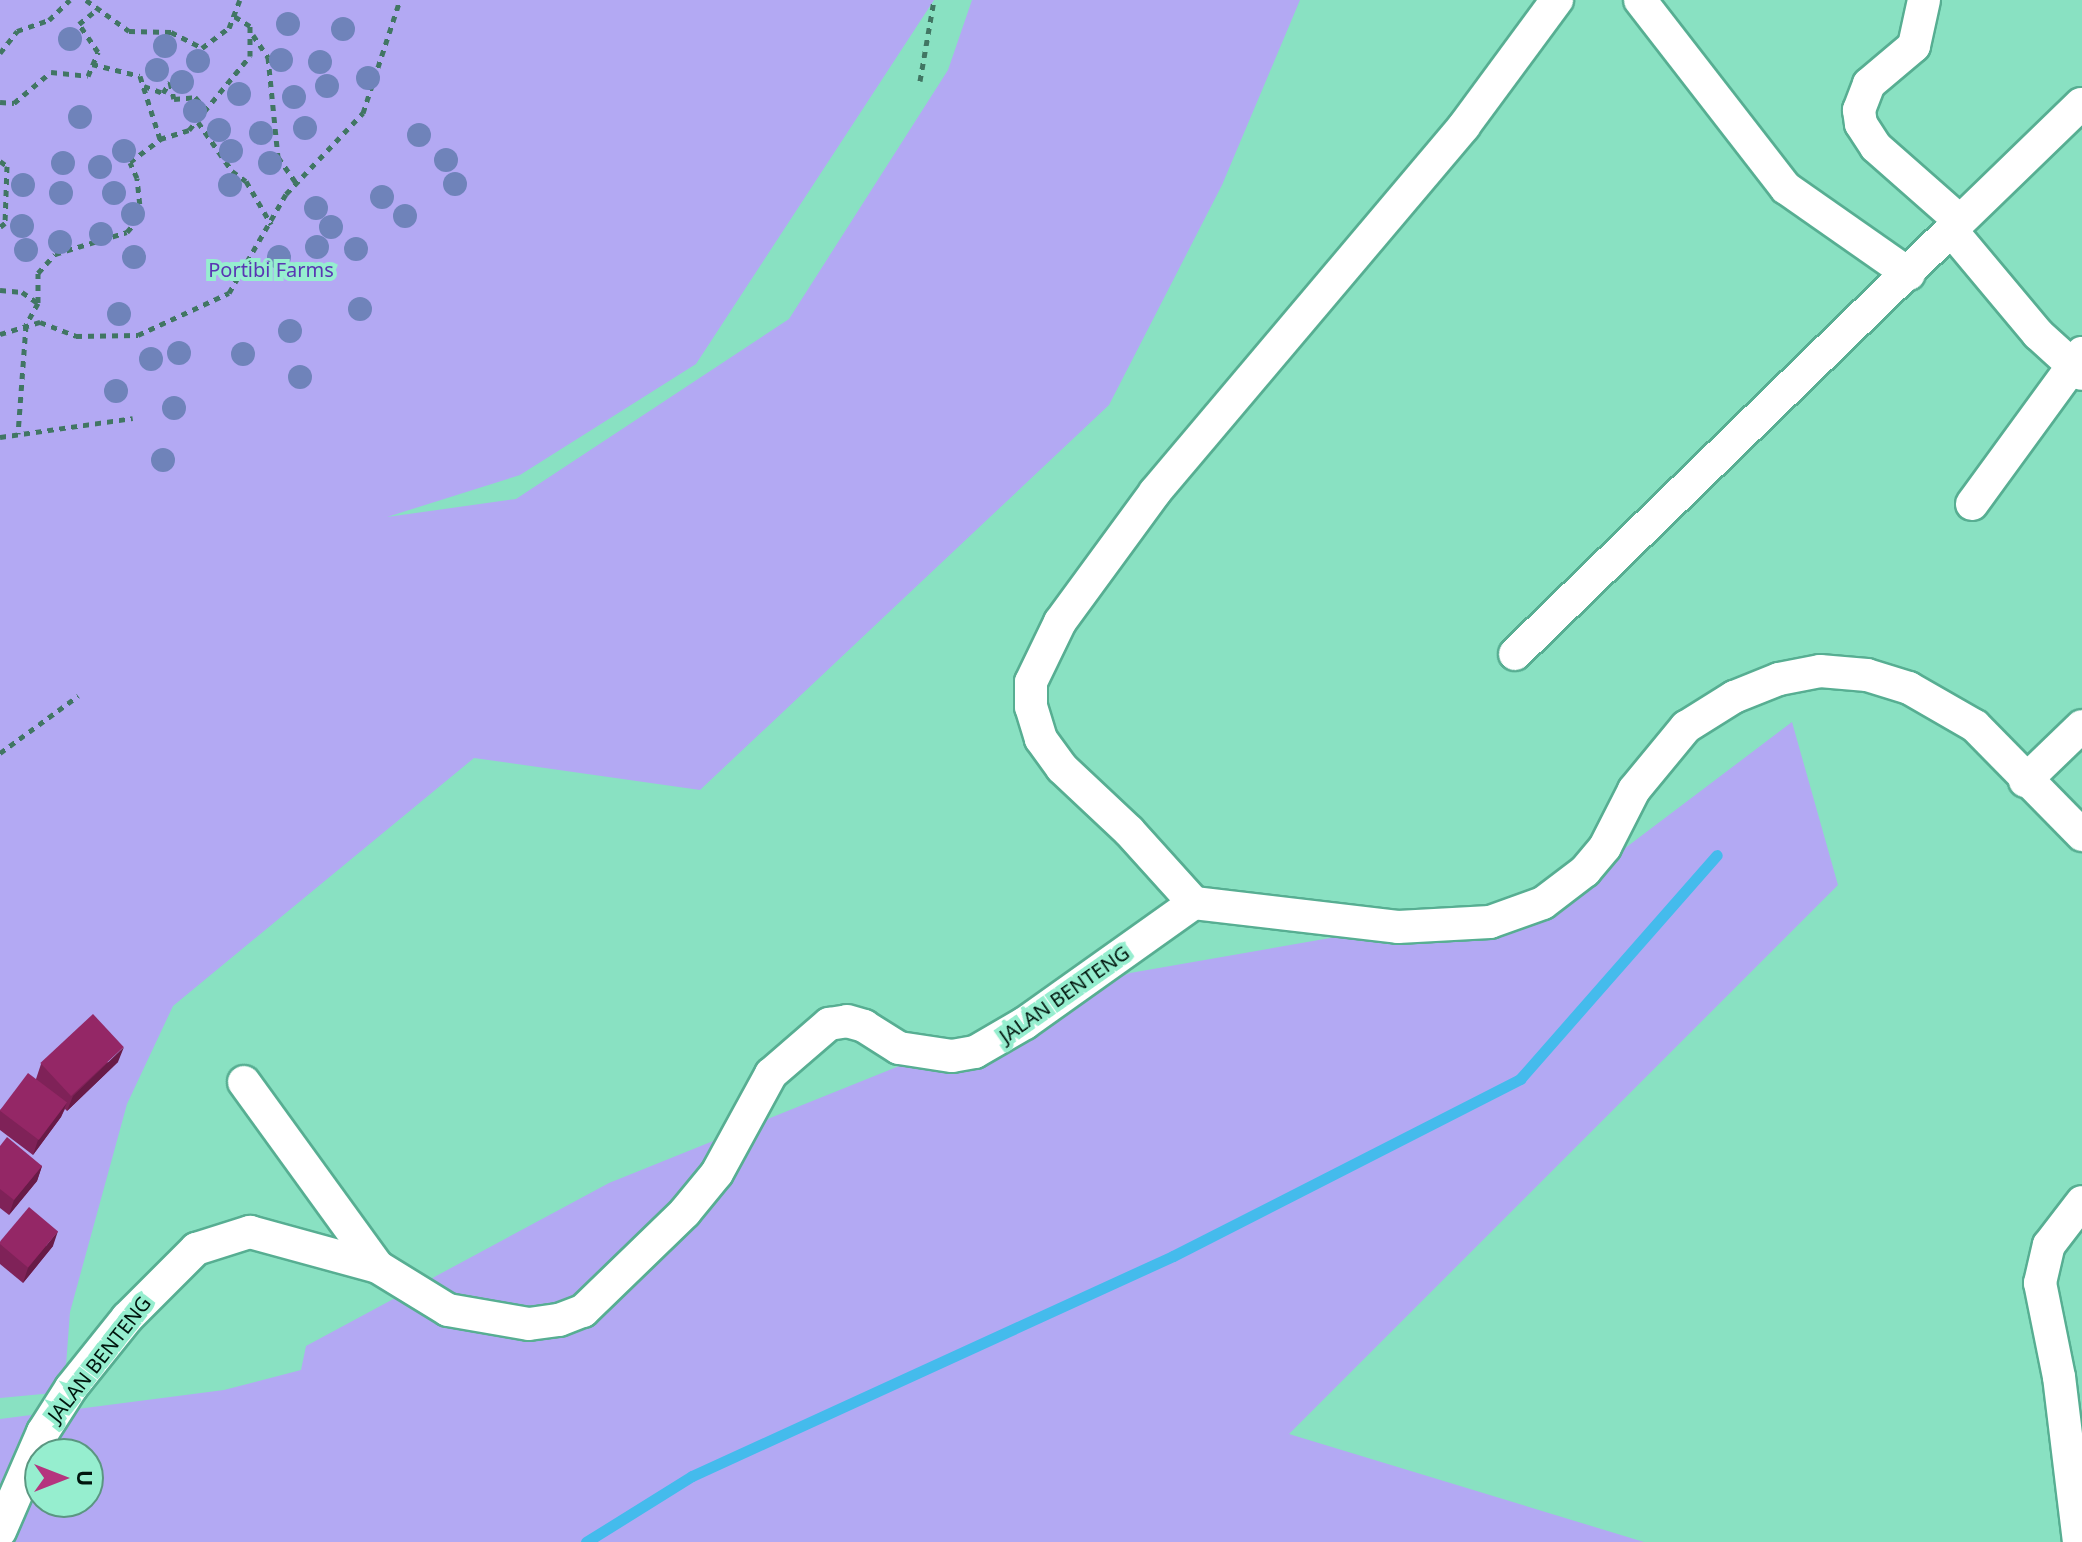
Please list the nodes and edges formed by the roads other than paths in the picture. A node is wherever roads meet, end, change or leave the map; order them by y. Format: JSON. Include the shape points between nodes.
{"nodes":[{"id":1,"x":1557,"y":0,"type":"edge"},
{"id":2,"x":1640,"y":0,"type":"edge"},
{"id":3,"x":1924,"y":0,"type":"edge"},
{"id":4,"x":2081,"y":104,"type":"edge"},
{"id":5,"x":1955,"y":225,"type":"junction"},
{"id":6,"x":1909,"y":274,"type":"junction"},
{"id":7,"x":2078,"y":364,"type":"edge"},
{"id":8,"x":1972,"y":504,"type":"dead end"},
{"id":9,"x":1515,"y":654,"type":"dead end"},
{"id":10,"x":2082,"y":726,"type":"edge"},
{"id":11,"x":2025,"y":781,"type":"junction"},
{"id":12,"x":2082,"y":835,"type":"edge"},
{"id":13,"x":1194,"y":903,"type":"junction"},
{"id":14,"x":244,"y":1082,"type":"dead end"},
{"id":15,"x":2082,"y":1202,"type":"edge"},
{"id":16,"x":378,"y":1267,"type":"junction"},
{"id":17,"x":11,"y":1476,"type":"edge"},
{"id":18,"x":0,"y":1531,"type":"edge"},
{"id":19,"x":2079,"y":1542,"type":"edge"}],
"edges":[{"from":1,"to":13,"type":"street","via":[[1464,126],[1155,492],[1060,622],[1031,682],[1031,707],[1041,739],[1062,768]]},
{"from":2,"to":6,"type":"street","via":[[1786,188]]},
{"from":3,"to":5,"type":"street","via":[[1914,46],[1869,84],[1859,110],[1861,124],[1876,147]]},
{"from":4,"to":5,"type":"street"},
{"from":5,"to":6,"type":"street"},
{"from":5,"to":7,"type":"street"},
{"from":6,"to":9,"type":"street","via":[[1583,582]]},
{"from":7,"to":8,"type":"street"},
{"from":10,"to":11,"type":"street"},
{"from":11,"to":12,"type":"street"},
{"from":11,"to":13,"type":"street","via":[[1975,726],[1909,688],[1867,675],[1820,671],[1779,679],[1734,697],[1686,727],[1634,790],[1605,847],[1585,871],[1543,903],[1490,922],[1398,927]]},
{"from":13,"to":16,"type":"street","name":"JALAN BENTENG","via":[[1025,1023],[975,1052],[952,1056],[899,1048],[864,1026],[847,1021],[829,1024],[771,1074],[717,1173],[685,1212],[583,1311],[529,1324],[448,1310]]},
{"from":14,"to":16,"type":"street"},
{"from":15,"to":19,"type":"street","via":[[2049,1245],[2040,1283],[2059,1377]]},
{"from":16,"to":17,"type":"street","name":"JALAN BENTENG","via":[[250,1232],[196,1249],[127,1318]]},
{"from":17,"to":18,"type":"street","name":"JALAN BENTENG"}]}
